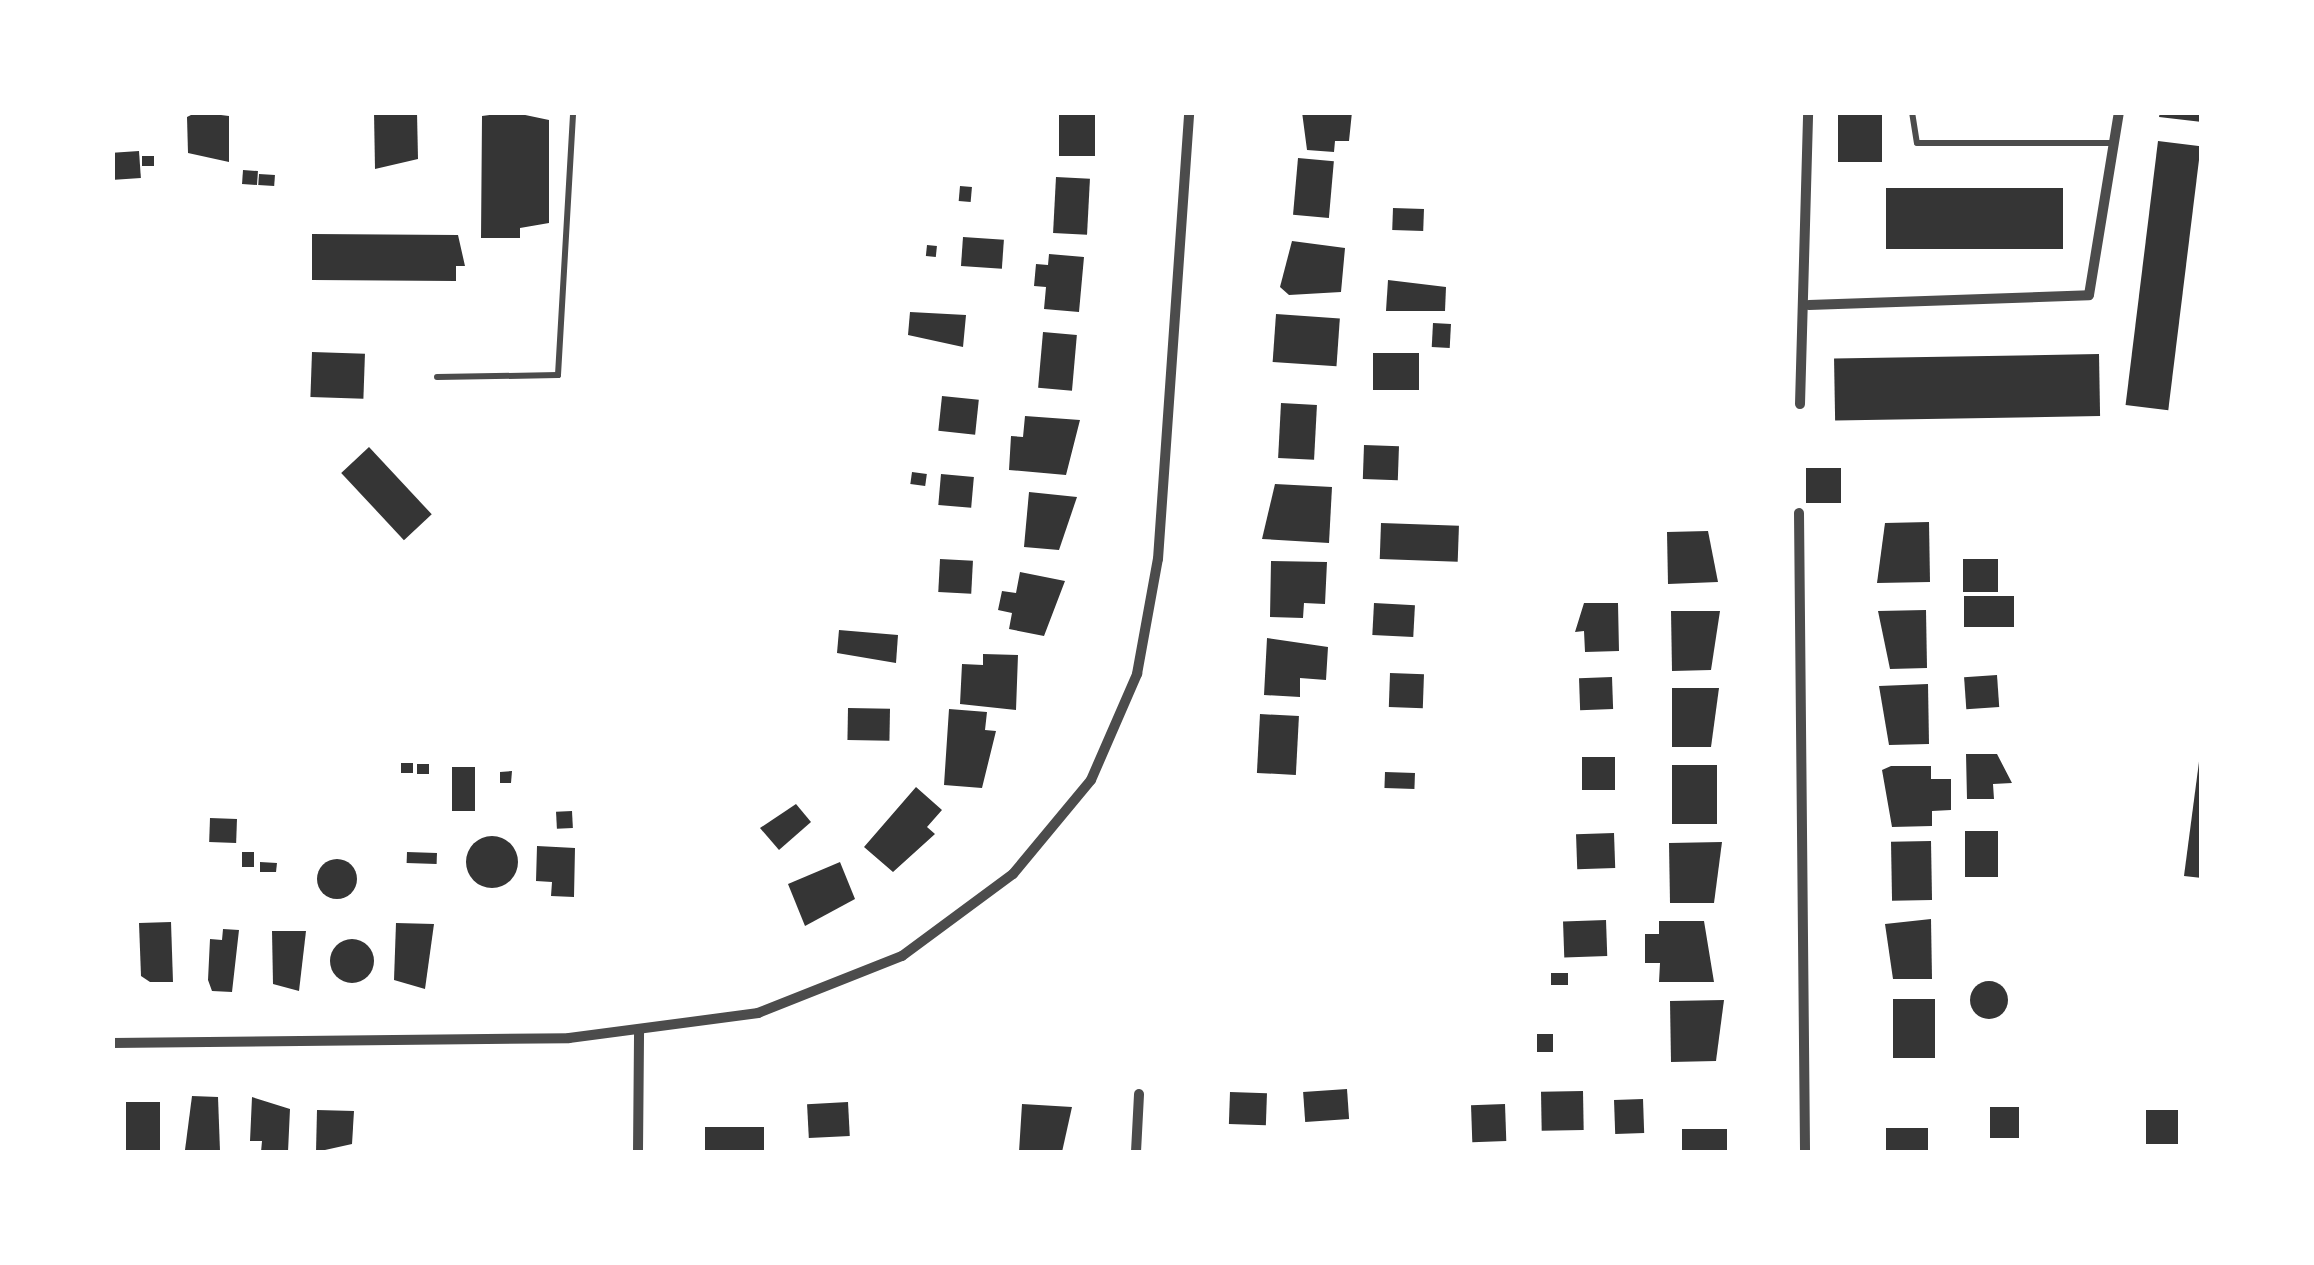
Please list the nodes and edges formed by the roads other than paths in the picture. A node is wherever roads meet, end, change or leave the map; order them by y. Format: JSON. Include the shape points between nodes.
{"nodes":[{"id":1,"x":572,"y":112,"type":"edge"},
{"id":2,"x":1189,"y":112,"type":"edge"},
{"id":3,"x":1808,"y":112,"type":"edge"},
{"id":4,"x":1912,"y":112,"type":"edge"},
{"id":5,"x":2119,"y":112,"type":"edge"},
{"id":6,"x":2114,"y":142,"type":"junction"},
{"id":7,"x":1809,"y":305,"type":"junction"},
{"id":8,"x":437,"y":377,"type":"dead end"},
{"id":9,"x":1800,"y":404,"type":"dead end"},
{"id":10,"x":1800,"y":512,"type":"dead end"},
{"id":11,"x":639,"y":1032,"type":"junction"},
{"id":12,"x":112,"y":1043,"type":"edge"},
{"id":13,"x":1139,"y":1094,"type":"dead end"},
{"id":14,"x":638,"y":1152,"type":"edge"},
{"id":15,"x":1136,"y":1152,"type":"edge"},
{"id":16,"x":1805,"y":1152,"type":"edge"}],
"edges":[{"from":1,"to":8,"type":"lane","via":[[558,375]]},
{"from":2,"to":11,"type":"street","via":[[1158,558],[1118,725],[1091,780],[1013,874],[954,923],[852,979],[758,1013]]},
{"from":3,"to":7,"type":"street"},
{"from":4,"to":6,"type":"lane","via":[[1917,144]]},
{"from":5,"to":6,"type":"street"},
{"from":6,"to":7,"type":"street","via":[[2089,295]]},
{"from":7,"to":9,"type":"street"},
{"from":10,"to":16,"type":"street"},
{"from":11,"to":12,"type":"street"},
{"from":11,"to":14,"type":"street"},
{"from":13,"to":15,"type":"street"}]}
